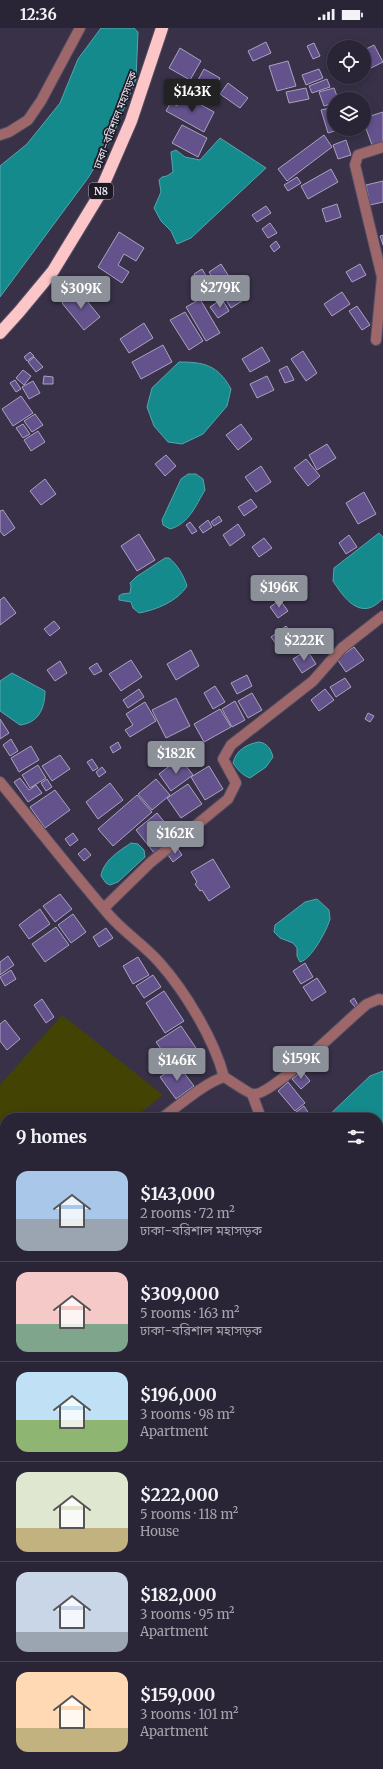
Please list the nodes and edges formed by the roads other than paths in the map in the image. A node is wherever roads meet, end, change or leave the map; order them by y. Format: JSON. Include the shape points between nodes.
{"nodes":[{"id":1,"x":80,"y":28,"type":"edge"},
{"id":2,"x":162,"y":28,"type":"edge"},
{"id":3,"x":0,"y":135,"type":"edge"},
{"id":4,"x":383,"y":147,"type":"edge"},
{"id":5,"x":0,"y":332,"type":"edge"},
{"id":6,"x":376,"y":340,"type":"dead end"},
{"id":7,"x":383,"y":616,"type":"edge"},
{"id":8,"x":0,"y":782,"type":"edge"},
{"id":9,"x":104,"y":908,"type":"junction"},
{"id":10,"x":383,"y":1000,"type":"edge"},
{"id":11,"x":224,"y":1077,"type":"junction"},
{"id":12,"x":252,"y":1094,"type":"junction"},
{"id":13,"x":169,"y":1113,"type":"edge"},
{"id":14,"x":259,"y":1113,"type":"edge"}],
"edges":[{"from":1,"to":3,"type":"street","via":[[28,120]]},
{"from":2,"to":5,"type":"highway","name":"ঢাকা-বরিশাল মহাসড়ক","number":"N8","via":[[131,121],[98,197],[53,271]]},
{"from":4,"to":6,"type":"street","via":[[358,155],[355,165],[382,277]]},
{"from":7,"to":9,"type":"street","via":[[342,648],[313,681],[231,745],[223,759],[236,783],[228,799],[150,863]]},
{"from":8,"to":9,"type":"street"},
{"from":9,"to":11,"type":"street","via":[[174,980],[204,1030]]},
{"from":10,"to":12,"type":"street","via":[[367,1004],[287,1076],[263,1093]]},
{"from":11,"to":12,"type":"street"},
{"from":11,"to":13,"type":"street"},
{"from":12,"to":14,"type":"street"}]}
